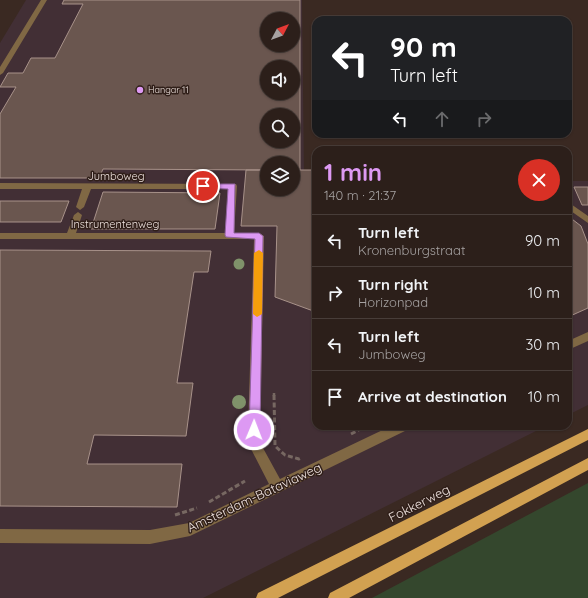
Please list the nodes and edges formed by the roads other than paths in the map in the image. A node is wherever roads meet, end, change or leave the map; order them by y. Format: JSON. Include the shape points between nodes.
{"nodes":[{"id":1,"x":44,"y":0,"type":"edge"},
{"id":2,"x":0,"y":72,"type":"edge"},
{"id":3,"x":0,"y":186,"type":"edge"},
{"id":4,"x":87,"y":187,"type":"junction"},
{"id":5,"x":572,"y":208,"type":"edge"},
{"id":6,"x":588,"y":220,"type":"edge"},
{"id":7,"x":229,"y":235,"type":"junction"},
{"id":8,"x":0,"y":236,"type":"edge"},
{"id":9,"x":70,"y":236,"type":"junction"},
{"id":10,"x":588,"y":336,"type":"edge"},
{"id":11,"x":572,"y":344,"type":"edge"},
{"id":12,"x":395,"y":430,"type":"edge"},
{"id":13,"x":588,"y":434,"type":"edge"},
{"id":14,"x":588,"y":464,"type":"edge"},
{"id":15,"x":277,"y":487,"type":"junction"},
{"id":16,"x":0,"y":536,"type":"edge"},
{"id":17,"x":264,"y":598,"type":"edge"},
{"id":18,"x":335,"y":598,"type":"edge"}],
"edges":[{"from":1,"to":2,"type":"street"},
{"from":3,"to":4,"type":"street","name":"Jumboweg"},
{"from":4,"to":7,"type":"street","name":"Jumboweg","via":[[232,186]]},
{"from":4,"to":9,"type":"street"},
{"from":5,"to":6,"type":"street"},
{"from":7,"to":9,"type":"street","name":"Instrumentenweg"},
{"from":7,"to":15,"type":"street","name":"Instrumentenweg","via":[[259,236],[254,430],[257,449]]},
{"from":8,"to":9,"type":"street","name":"Instrumentenweg"},
{"from":10,"to":11,"type":"street"},
{"from":12,"to":15,"type":"street","name":"Amsterdam-Bataviaweg"},
{"from":13,"to":17,"type":"main road","name":"Fokkerweg"},
{"from":14,"to":18,"type":"main road"},
{"from":15,"to":16,"type":"street","name":"Amsterdam-Bataviaweg","via":[[190,529],[150,537]]}]}
